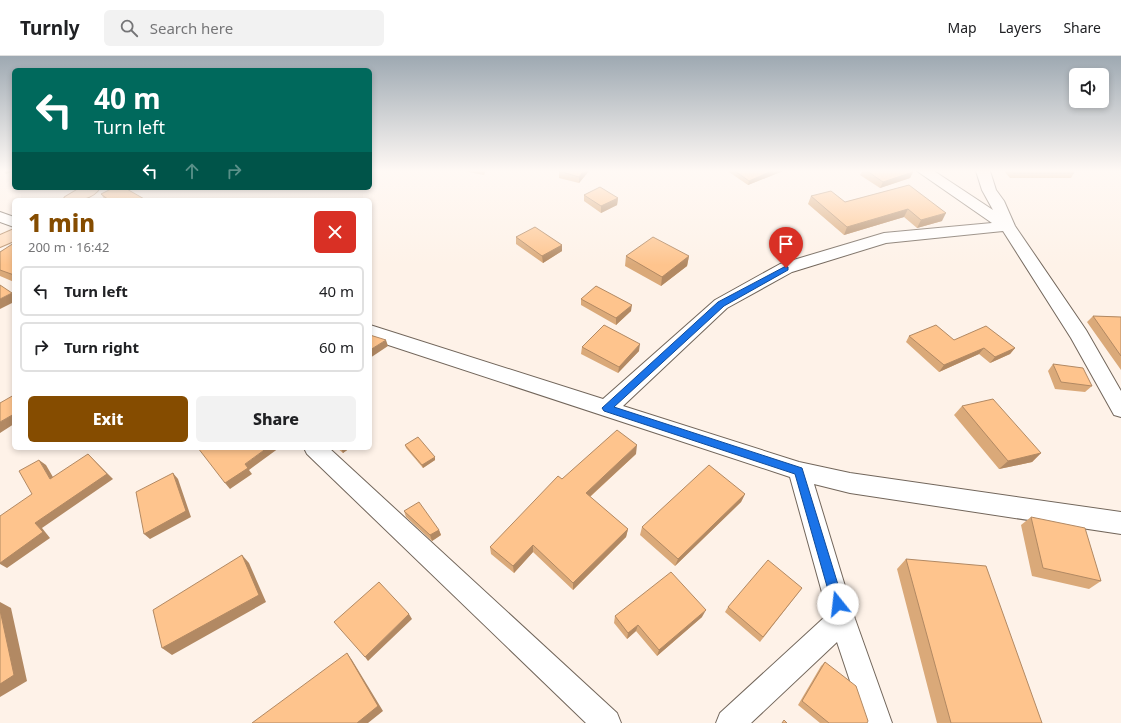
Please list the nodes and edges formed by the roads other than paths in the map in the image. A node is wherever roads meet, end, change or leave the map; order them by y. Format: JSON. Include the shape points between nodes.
{"nodes":[{"id":1,"x":971,"y":202,"type":"edge"},
{"id":2,"x":998,"y":202,"type":"edge"},
{"id":3,"x":0,"y":217,"type":"edge"},
{"id":4,"x":12,"y":221,"type":"edge"},
{"id":5,"x":1007,"y":226,"type":"junction"},
{"id":6,"x":12,"y":235,"type":"edge"},
{"id":7,"x":0,"y":242,"type":"edge"},
{"id":8,"x":372,"y":333,"type":"edge"},
{"id":9,"x":607,"y":408,"type":"junction"},
{"id":10,"x":1121,"y":409,"type":"edge"},
{"id":11,"x":317,"y":450,"type":"edge"},
{"id":12,"x":799,"y":471,"type":"junction"},
{"id":13,"x":1121,"y":523,"type":"edge"},
{"id":14,"x":842,"y":619,"type":"junction"},
{"id":15,"x":607,"y":723,"type":"edge"},
{"id":16,"x":730,"y":723,"type":"edge"},
{"id":17,"x":878,"y":723,"type":"edge"}],
"edges":[{"from":1,"to":5,"type":"street"},
{"from":2,"to":5,"type":"street"},
{"from":3,"to":4,"type":"street"},
{"from":5,"to":9,"type":"street","via":[[884,238],[786,268],[721,304]]},
{"from":5,"to":10,"type":"street","via":[[1080,335]]},
{"from":6,"to":7,"type":"main road"},
{"from":8,"to":9,"type":"street"},
{"from":9,"to":12,"type":"street"},
{"from":11,"to":15,"type":"street"},
{"from":12,"to":13,"type":"street","via":[[850,482]]},
{"from":12,"to":14,"type":"street"},
{"from":14,"to":16,"type":"street"},
{"from":14,"to":17,"type":"street"}]}
